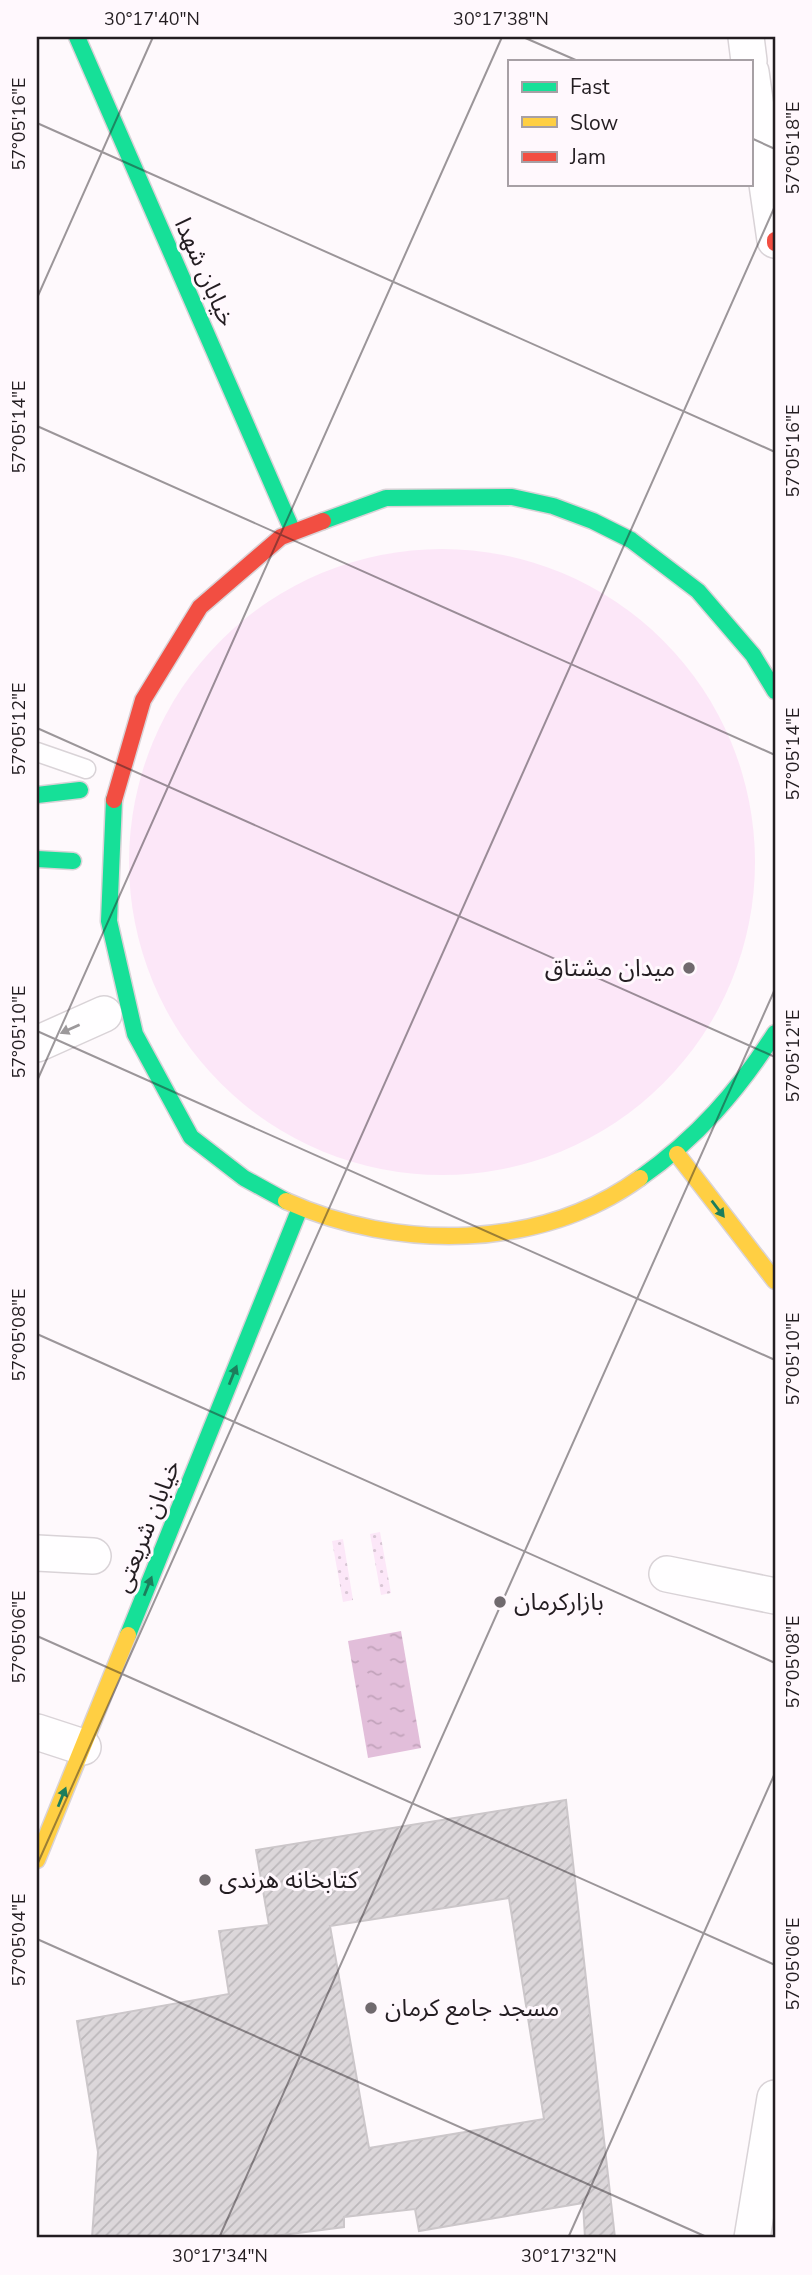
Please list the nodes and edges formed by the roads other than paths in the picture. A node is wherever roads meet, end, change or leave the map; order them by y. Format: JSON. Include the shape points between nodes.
{"nodes":[{"id":1,"x":77,"y":37,"type":"edge"},
{"id":2,"x":746,"y":37,"type":"edge"},
{"id":3,"x":749,"y":60,"type":"edge"},
{"id":4,"x":752,"y":79,"type":"edge"},
{"id":5,"x":775,"y":241,"type":"edge"},
{"id":6,"x":290,"y":525,"type":"junction"},
{"id":7,"x":207,"y":579,"type":"dead end"},
{"id":8,"x":775,"y":691,"type":"edge"},
{"id":9,"x":37,"y":752,"type":"edge"},
{"id":10,"x":87,"y":763,"type":"joint"},
{"id":11,"x":80,"y":790,"type":"junction"},
{"id":12,"x":37,"y":795,"type":"edge"},
{"id":13,"x":77,"y":811,"type":"dead end"},
{"id":14,"x":74,"y":842,"type":"dead end"},
{"id":15,"x":37,"y":859,"type":"edge"},
{"id":16,"x":105,"y":1017,"type":"dead end"},
{"id":17,"x":775,"y":1033,"type":"edge"},
{"id":18,"x":37,"y":1044,"type":"edge"},
{"id":19,"x":142,"y":1081,"type":"dead end"},
{"id":20,"x":677,"y":1154,"type":"junction"},
{"id":21,"x":300,"y":1208,"type":"junction"},
{"id":22,"x":775,"y":1281,"type":"edge"},
{"id":23,"x":37,"y":1553,"type":"edge"},
{"id":24,"x":93,"y":1556,"type":"dead end"},
{"id":25,"x":667,"y":1574,"type":"dead end"},
{"id":26,"x":775,"y":1596,"type":"edge"},
{"id":27,"x":37,"y":1732,"type":"edge"},
{"id":28,"x":83,"y":1747,"type":"junction"},
{"id":29,"x":37,"y":1860,"type":"edge"},
{"id":30,"x":775,"y":2098,"type":"edge"},
{"id":31,"x":752,"y":2238,"type":"edge"}],
"edges":[{"from":1,"to":6,"type":"main road","name":"خیابان شهدا"},
{"from":2,"to":3,"type":"street"},
{"from":4,"to":5,"type":"street"},
{"from":6,"to":7,"type":"main road"},
{"from":6,"to":8,"type":"main road","via":[[363,501],[433,491],[478,492],[568,511],[639,545],[685,578],[750,648]]},
{"from":9,"to":10,"type":"lane"},
{"from":10,"to":11,"type":"main road"},
{"from":11,"to":12,"type":"main road"},
{"from":11,"to":13,"type":"main road"},
{"from":14,"to":15,"type":"main road","via":[[73,867]]},
{"from":16,"to":18,"type":"street","one_way":true},
{"from":17,"to":20,"type":"main road","via":[[728,1104]]},
{"from":19,"to":21,"type":"main road","via":[[205,1150],[234,1173]]},
{"from":20,"to":21,"type":"main road","via":[[640,1181],[590,1207],[556,1220],[486,1235],[373,1231]]},
{"from":20,"to":22,"type":"main road","one_way":true},
{"from":28,"to":21,"type":"main road","name":"خیابان شریعتی","one_way":true},
{"from":23,"to":24,"type":"street"},
{"from":25,"to":26,"type":"street"},
{"from":27,"to":28,"type":"street"},
{"from":29,"to":28,"type":"main road","name":"خیابان شریعتی","one_way":true},
{"from":30,"to":31,"type":"street"}]}
